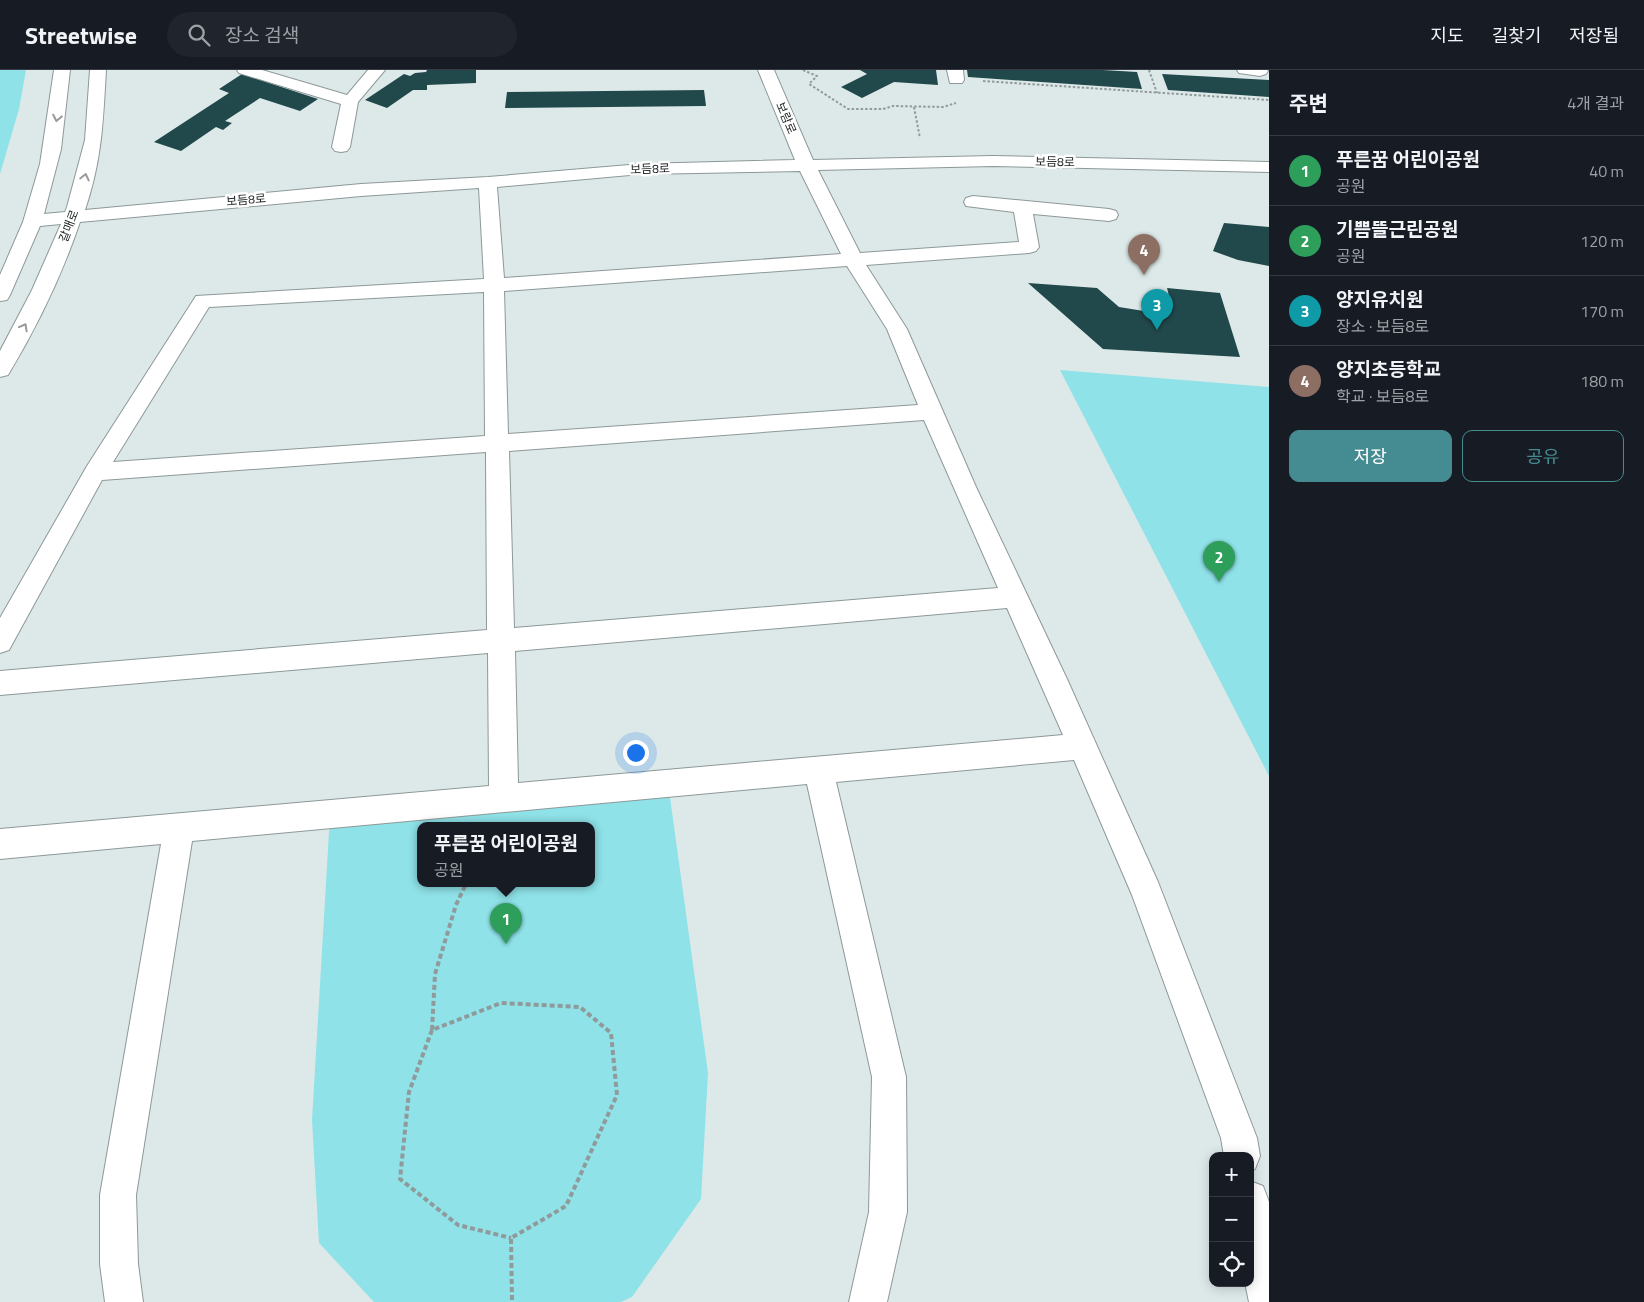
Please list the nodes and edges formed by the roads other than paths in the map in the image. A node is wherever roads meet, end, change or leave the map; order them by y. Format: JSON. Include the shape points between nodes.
{"nodes":[{"id":1,"x":62,"y":70,"type":"edge"},
{"id":2,"x":98,"y":70,"type":"edge"},
{"id":3,"x":245,"y":70,"type":"edge"},
{"id":4,"x":377,"y":70,"type":"edge"},
{"id":5,"x":766,"y":70,"type":"edge"},
{"id":6,"x":350,"y":101,"type":"junction"},
{"id":7,"x":341,"y":147,"type":"dead end"},
{"id":8,"x":806,"y":165,"type":"junction"},
{"id":9,"x":1269,"y":167,"type":"edge"},
{"id":10,"x":488,"y":182,"type":"junction"},
{"id":11,"x":973,"y":202,"type":"dead end"},
{"id":12,"x":1023,"y":207,"type":"junction"},
{"id":13,"x":1108,"y":215,"type":"dead end"},
{"id":14,"x":73,"y":217,"type":"junction"},
{"id":15,"x":32,"y":220,"type":"junction"},
{"id":16,"x":854,"y":261,"type":"junction"},
{"id":17,"x":494,"y":285,"type":"junction"},
{"id":18,"x":0,"y":295,"type":"edge"},
{"id":19,"x":0,"y":370,"type":"edge"},
{"id":20,"x":932,"y":412,"type":"junction"},
{"id":21,"x":497,"y":443,"type":"junction"},
{"id":22,"x":96,"y":472,"type":"junction"},
{"id":23,"x":1014,"y":597,"type":"junction"},
{"id":24,"x":501,"y":641,"type":"junction"},
{"id":25,"x":0,"y":642,"type":"edge"},
{"id":26,"x":0,"y":683,"type":"edge"},
{"id":27,"x":1082,"y":746,"type":"junction"},
{"id":28,"x":818,"y":769,"type":"junction"},
{"id":29,"x":504,"y":798,"type":"junction"},
{"id":30,"x":179,"y":827,"type":"junction"},
{"id":31,"x":0,"y":844,"type":"edge"},
{"id":32,"x":1241,"y":1152,"type":"edge"},
{"id":33,"x":1254,"y":1222,"type":"edge"},
{"id":34,"x":124,"y":1302,"type":"edge"},
{"id":35,"x":868,"y":1302,"type":"edge"},
{"id":36,"x":1268,"y":1302,"type":"edge"}],
"edges":[{"from":1,"to":15,"type":"street","one_way":true,"via":[[50,157]]},
{"from":14,"to":2,"type":"street","name":"갈매로","one_way":true,"via":[[92,147]]},
{"from":3,"to":6,"type":"street"},
{"from":4,"to":6,"type":"street"},
{"from":5,"to":8,"type":"street","name":"보람로"},
{"from":6,"to":7,"type":"street"},
{"from":8,"to":9,"type":"street","name":"보듬8로","via":[[993,161]]},
{"from":8,"to":10,"type":"street","name":"보듬8로","via":[[641,169]]},
{"from":8,"to":16,"type":"street","name":"보람로"},
{"from":10,"to":14,"type":"street","name":"보듬8로","via":[[361,190]]},
{"from":10,"to":17,"type":"street"},
{"from":11,"to":12,"type":"street"},
{"from":12,"to":13,"type":"street"},
{"from":12,"to":16,"type":"street","via":[[1029,247]]},
{"from":14,"to":15,"type":"street","name":"보듬8로"},
{"from":19,"to":14,"type":"street","name":"갈매로","one_way":true,"via":[[52,269]]},
{"from":15,"to":18,"type":"street"},
{"from":16,"to":17,"type":"street"},
{"from":16,"to":20,"type":"street","name":"보람로","via":[[897,329]]},
{"from":17,"to":21,"type":"street"},
{"from":17,"to":22,"type":"street","via":[[202,300]]},
{"from":20,"to":21,"type":"street"},
{"from":20,"to":23,"type":"street","name":"보람로"},
{"from":21,"to":22,"type":"street"},
{"from":21,"to":24,"type":"street"},
{"from":22,"to":25,"type":"street"},
{"from":23,"to":24,"type":"street"},
{"from":23,"to":27,"type":"street","name":"보람로"},
{"from":24,"to":26,"type":"street"},
{"from":24,"to":29,"type":"street"},
{"from":27,"to":28,"type":"street"},
{"from":27,"to":32,"type":"street","name":"보람로","via":[[1147,893],[1239,1138]]},
{"from":28,"to":29,"type":"street"},
{"from":28,"to":35,"type":"street","via":[[890,1077],[888,1212]]},
{"from":29,"to":30,"type":"street"},
{"from":30,"to":31,"type":"street"},
{"from":30,"to":34,"type":"street","via":[[118,1195],[118,1264]]},
{"from":33,"to":36,"type":"street"}]}
